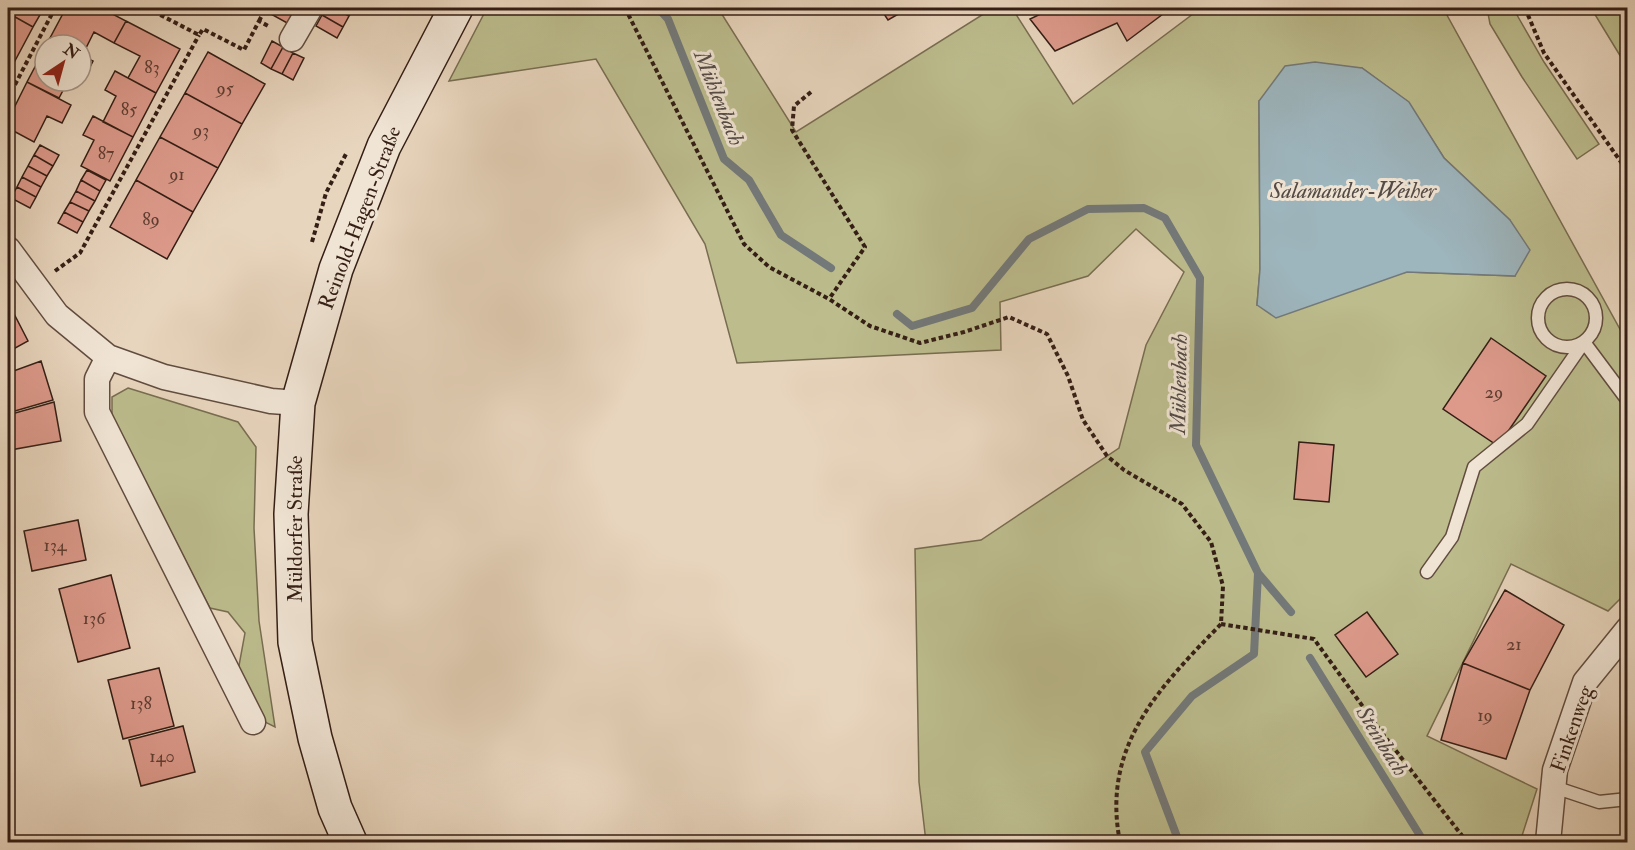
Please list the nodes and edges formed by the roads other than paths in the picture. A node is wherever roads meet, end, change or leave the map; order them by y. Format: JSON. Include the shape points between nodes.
{"nodes":[{"id":1,"x":310,"y":8,"type":"edge"},
{"id":2,"x":456,"y":8,"type":"edge"},
{"id":3,"x":292,"y":39,"type":"road end"},
{"id":4,"x":8,"y":249,"type":"edge"},
{"id":5,"x":1584,"y":342,"type":"junction"},
{"id":6,"x":108,"y":357,"type":"junction"},
{"id":7,"x":1628,"y":401,"type":"edge"},
{"id":8,"x":298,"y":403,"type":"junction"},
{"id":9,"x":1427,"y":572,"type":"dead end"},
{"id":10,"x":1628,"y":629,"type":"edge"},
{"id":11,"x":253,"y":722,"type":"dead end"},
{"id":12,"x":1554,"y":787,"type":"junction"},
{"id":13,"x":1628,"y":799,"type":"edge"},
{"id":14,"x":350,"y":843,"type":"edge"},
{"id":15,"x":1548,"y":843,"type":"edge"}],
"edges":[{"from":1,"to":3,"type":"street"},
{"from":2,"to":8,"type":"main road","name":"Reinold-Hagen-Straße","via":[[384,146],[336,269]]},
{"from":4,"to":6,"type":"street","via":[[57,315]]},
{"from":5,"to":5,"type":"lane","via":[[1595,326],[1593,306],[1580,292],[1570,289],[1552,293],[1540,307],[1542,334],[1557,346]]},
{"from":5,"to":7,"type":"lane"},
{"from":5,"to":9,"type":"lane","via":[[1527,424],[1474,467],[1452,537]]},
{"from":6,"to":8,"type":"street","via":[[164,377],[271,402]]},
{"from":6,"to":11,"type":"street","via":[[97,379],[97,412]]},
{"from":8,"to":14,"type":"main road","name":"Müldorfer Straße","via":[[291,514],[295,642],[315,738],[335,808]]},
{"from":10,"to":12,"type":"street","name":"Finkenweg","via":[[1585,682],[1555,770]]},
{"from":12,"to":13,"type":"lane","via":[[1599,802]]},
{"from":12,"to":15,"type":"street","name":"Finkenweg"}]}
